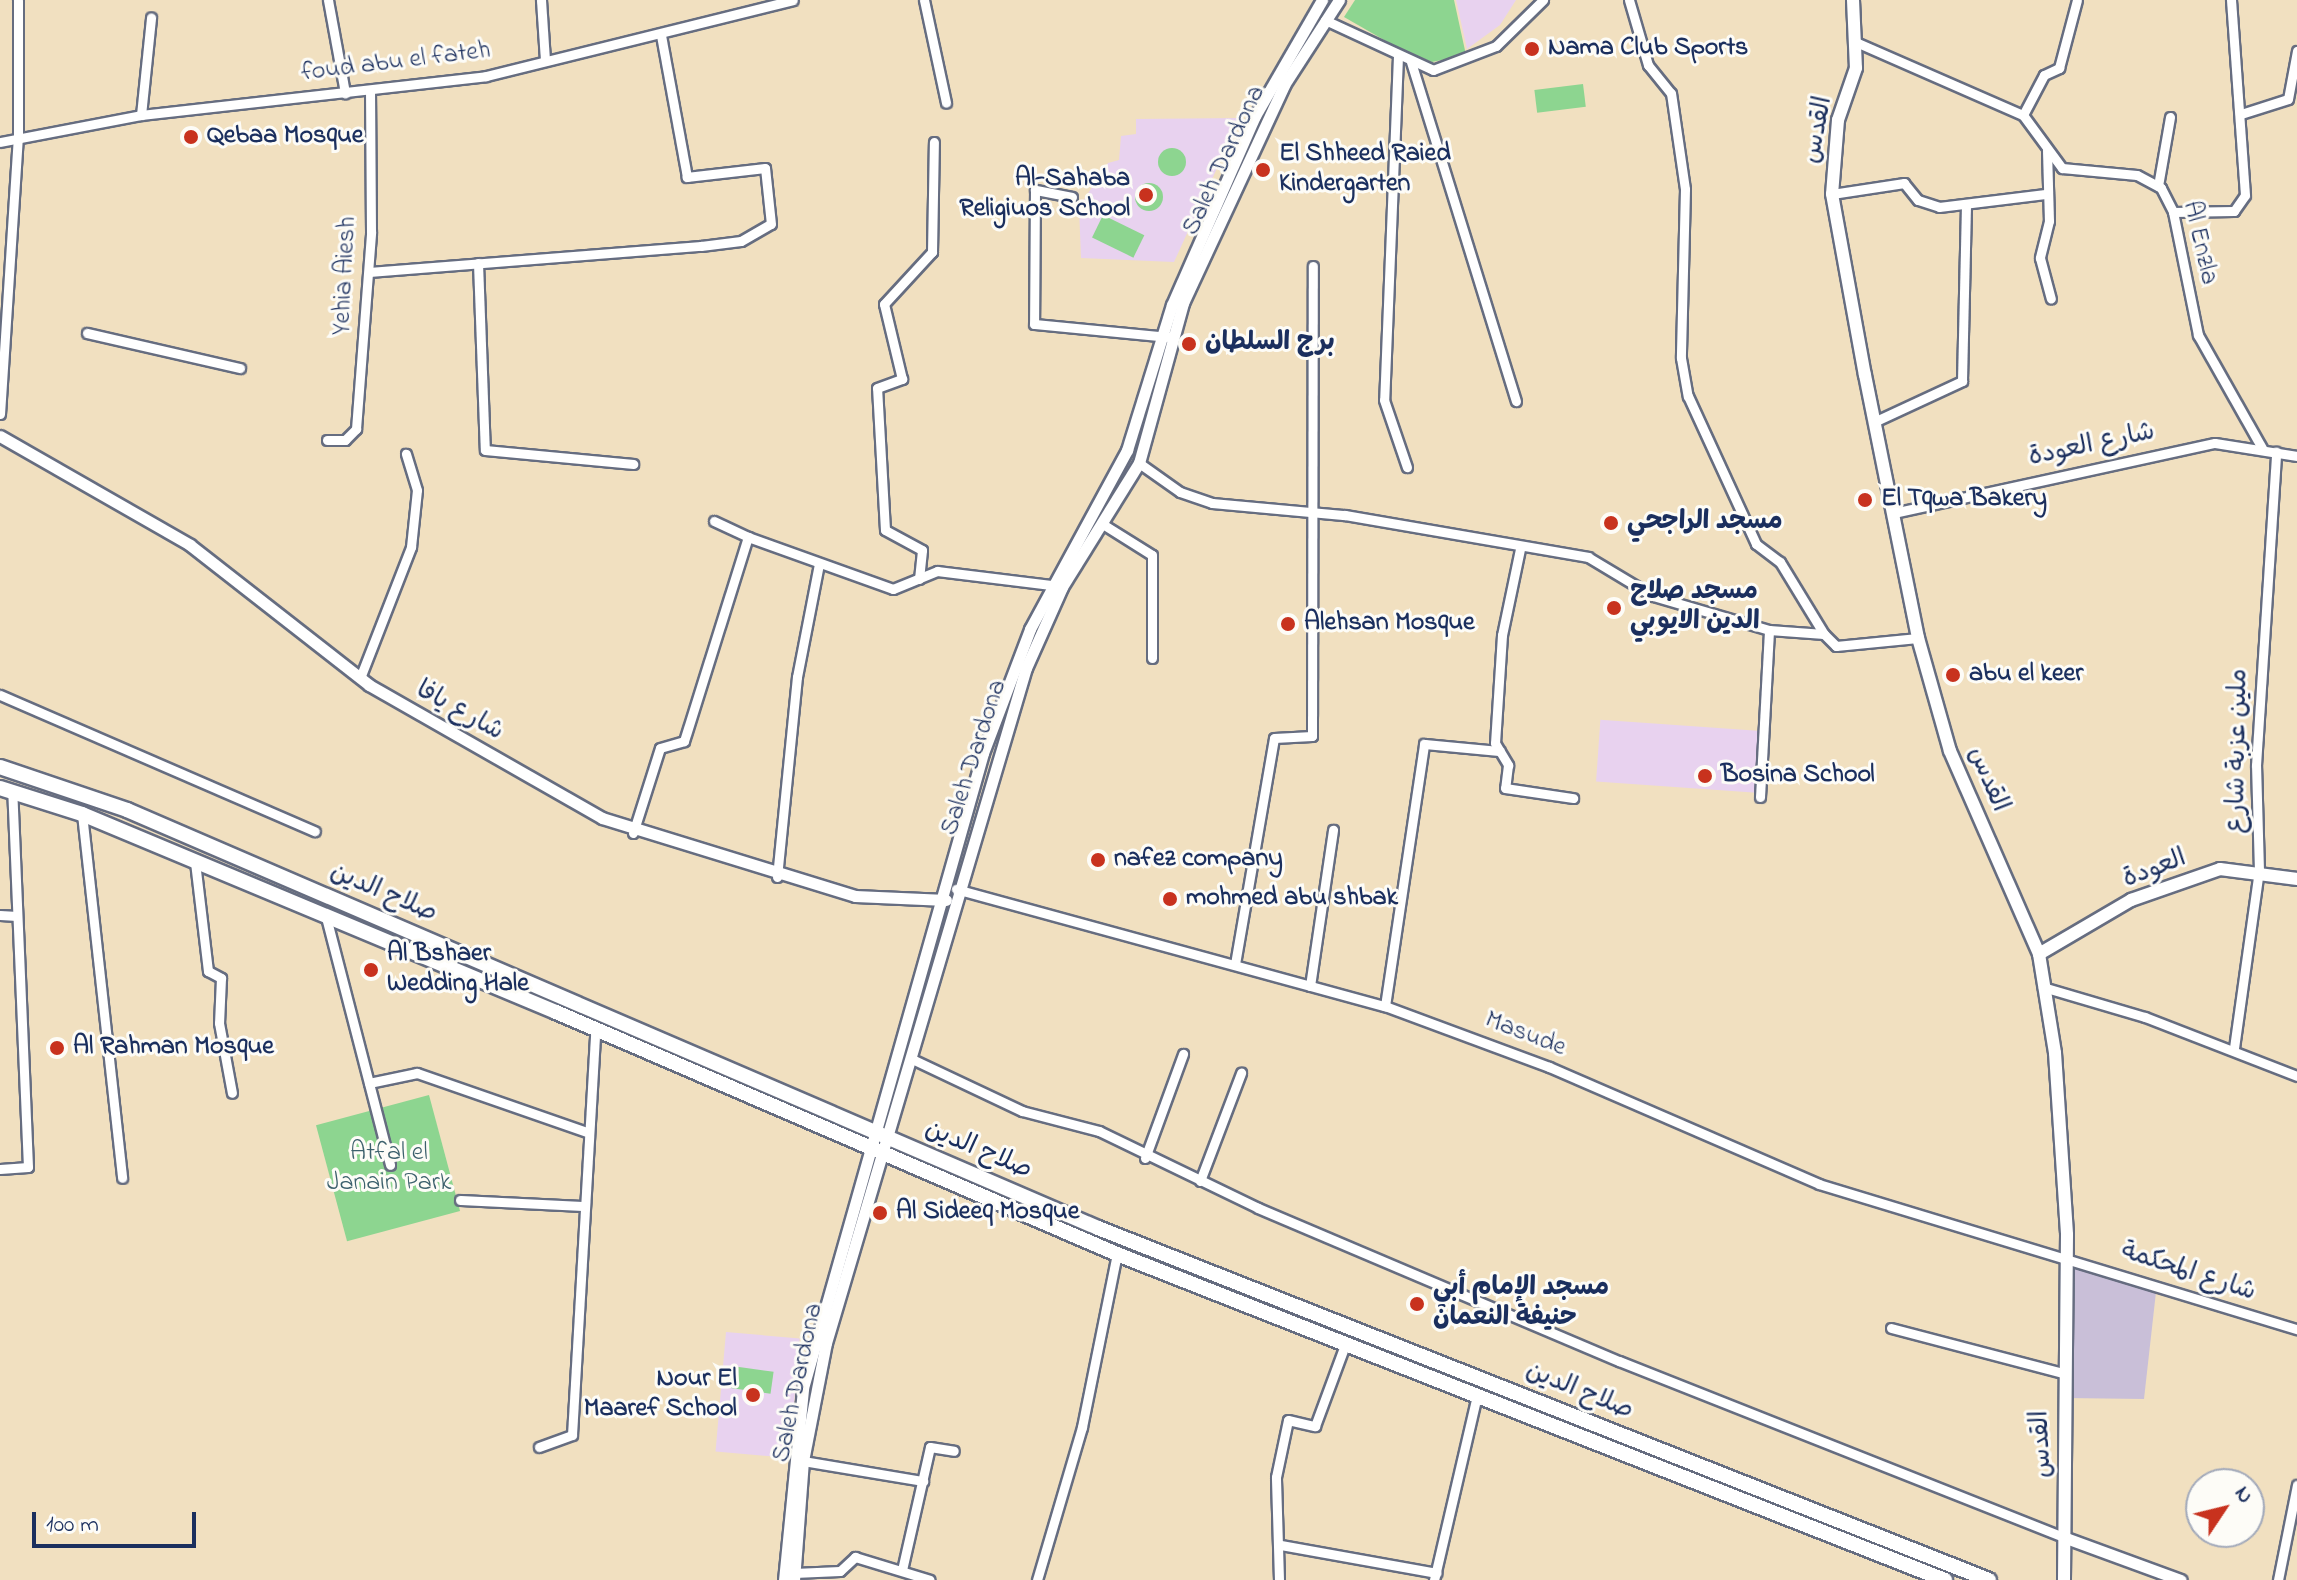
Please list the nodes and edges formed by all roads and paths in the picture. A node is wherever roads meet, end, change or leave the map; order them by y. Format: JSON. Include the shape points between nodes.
{"nodes":[{"id":1,"x":18,"y":0,"type":"edge"},
{"id":2,"x":328,"y":0,"type":"edge"},
{"id":3,"x":541,"y":0,"type":"edge"},
{"id":4,"x":793,"y":0,"type":"edge"},
{"id":5,"x":924,"y":0,"type":"edge"},
{"id":6,"x":1322,"y":0,"type":"edge"},
{"id":7,"x":1339,"y":0,"type":"edge"},
{"id":8,"x":1543,"y":0,"type":"edge"},
{"id":9,"x":1629,"y":0,"type":"edge"},
{"id":10,"x":1853,"y":0,"type":"edge"},
{"id":11,"x":2077,"y":0,"type":"edge"},
{"id":12,"x":2231,"y":0,"type":"edge"},
{"id":13,"x":767,"y":4,"type":"edge"},
{"id":14,"x":151,"y":18,"type":"dead end"},
{"id":15,"x":1325,"y":20,"type":"junction"},
{"id":16,"x":661,"y":36,"type":"junction"},
{"id":17,"x":1858,"y":43,"type":"junction"},
{"id":18,"x":2297,"y":51,"type":"edge"},
{"id":19,"x":1398,"y":56,"type":"junction"},
{"id":20,"x":545,"y":60,"type":"junction"},
{"id":21,"x":1411,"y":62,"type":"junction"},
{"id":22,"x":370,"y":91,"type":"junction"},
{"id":23,"x":345,"y":93,"type":"junction"},
{"id":24,"x":946,"y":103,"type":"dead end"},
{"id":25,"x":2241,"y":114,"type":"junction"},
{"id":26,"x":141,"y":115,"type":"junction"},
{"id":27,"x":2023,"y":115,"type":"junction"},
{"id":28,"x":2170,"y":117,"type":"dead end"},
{"id":29,"x":18,"y":138,"type":"junction"},
{"id":30,"x":0,"y":142,"type":"edge"},
{"id":31,"x":934,"y":142,"type":"dead end"},
{"id":32,"x":2047,"y":150,"type":"junction"},
{"id":33,"x":2158,"y":186,"type":"junction"},
{"id":34,"x":1832,"y":194,"type":"junction"},
{"id":35,"x":2045,"y":194,"type":"junction"},
{"id":36,"x":1072,"y":197,"type":"dead end"},
{"id":37,"x":1966,"y":206,"type":"junction"},
{"id":38,"x":2173,"y":212,"type":"junction"},
{"id":39,"x":478,"y":263,"type":"junction"},
{"id":40,"x":1313,"y":266,"type":"dead end"},
{"id":41,"x":369,"y":272,"type":"junction"},
{"id":42,"x":2051,"y":299,"type":"dead end"},
{"id":43,"x":87,"y":333,"type":"dead end"},
{"id":44,"x":1166,"y":337,"type":"junction"},
{"id":45,"x":240,"y":368,"type":"dead end"},
{"id":46,"x":1516,"y":401,"type":"dead end"},
{"id":47,"x":0,"y":414,"type":"edge"},
{"id":48,"x":1876,"y":421,"type":"junction"},
{"id":49,"x":0,"y":436,"type":"edge"},
{"id":50,"x":327,"y":440,"type":"dead end"},
{"id":51,"x":2262,"y":448,"type":"junction"},
{"id":52,"x":2276,"y":452,"type":"junction"},
{"id":53,"x":406,"y":454,"type":"dead end"},
{"id":54,"x":2297,"y":456,"type":"edge"},
{"id":55,"x":1139,"y":463,"type":"junction"},
{"id":56,"x":633,"y":464,"type":"dead end"},
{"id":57,"x":1407,"y":467,"type":"dead end"},
{"id":58,"x":1311,"y":512,"type":"junction"},
{"id":59,"x":1898,"y":512,"type":"junction"},
{"id":60,"x":714,"y":521,"type":"dead end"},
{"id":61,"x":1101,"y":523,"type":"junction"},
{"id":62,"x":748,"y":537,"type":"junction"},
{"id":63,"x":1520,"y":549,"type":"junction"},
{"id":64,"x":819,"y":564,"type":"junction"},
{"id":65,"x":919,"y":579,"type":"junction"},
{"id":66,"x":1057,"y":586,"type":"junction"},
{"id":67,"x":1769,"y":630,"type":"junction"},
{"id":68,"x":1824,"y":634,"type":"junction"},
{"id":69,"x":1918,"y":638,"type":"junction"},
{"id":70,"x":1152,"y":658,"type":"dead end"},
{"id":71,"x":360,"y":678,"type":"junction"},
{"id":72,"x":0,"y":695,"type":"edge"},
{"id":73,"x":1500,"y":751,"type":"junction"},
{"id":74,"x":0,"y":767,"type":"edge"},
{"id":75,"x":6,"y":789,"type":"edge"},
{"id":76,"x":1760,"y":797,"type":"dead end"},
{"id":77,"x":1573,"y":798,"type":"dead end"},
{"id":78,"x":82,"y":814,"type":"junction"},
{"id":79,"x":1333,"y":830,"type":"dead end"},
{"id":80,"x":315,"y":831,"type":"dead end"},
{"id":81,"x":633,"y":833,"type":"junction"},
{"id":82,"x":195,"y":862,"type":"junction"},
{"id":83,"x":2259,"y":871,"type":"junction"},
{"id":84,"x":777,"y":877,"type":"junction"},
{"id":85,"x":2297,"y":879,"type":"edge"},
{"id":86,"x":956,"y":889,"type":"junction"},
{"id":87,"x":939,"y":899,"type":"junction"},
{"id":88,"x":952,"y":902,"type":"junction"},
{"id":89,"x":0,"y":915,"type":"edge"},
{"id":90,"x":17,"y":916,"type":"junction"},
{"id":91,"x":326,"y":917,"type":"junction"},
{"id":92,"x":2039,"y":954,"type":"junction"},
{"id":93,"x":1235,"y":964,"type":"junction"},
{"id":94,"x":1310,"y":986,"type":"junction"},
{"id":95,"x":2043,"y":987,"type":"junction"},
{"id":96,"x":1385,"y":1006,"type":"junction"},
{"id":97,"x":595,"y":1030,"type":"junction"},
{"id":98,"x":2234,"y":1048,"type":"junction"},
{"id":99,"x":1183,"y":1054,"type":"dead end"},
{"id":100,"x":912,"y":1059,"type":"junction"},
{"id":101,"x":1241,"y":1073,"type":"dead end"},
{"id":102,"x":2297,"y":1076,"type":"edge"},
{"id":103,"x":369,"y":1083,"type":"junction"},
{"id":104,"x":232,"y":1093,"type":"dead end"},
{"id":105,"x":586,"y":1132,"type":"junction"},
{"id":106,"x":881,"y":1136,"type":"junction"},
{"id":107,"x":876,"y":1152,"type":"junction"},
{"id":108,"x":1145,"y":1158,"type":"junction"},
{"id":109,"x":390,"y":1165,"type":"dead end"},
{"id":110,"x":0,"y":1169,"type":"edge"},
{"id":111,"x":122,"y":1178,"type":"dead end"},
{"id":112,"x":1200,"y":1181,"type":"junction"},
{"id":113,"x":460,"y":1200,"type":"dead end"},
{"id":114,"x":583,"y":1206,"type":"junction"},
{"id":115,"x":1117,"y":1254,"type":"junction"},
{"id":116,"x":2066,"y":1257,"type":"junction"},
{"id":117,"x":1891,"y":1328,"type":"dead end"},
{"id":118,"x":2297,"y":1329,"type":"edge"},
{"id":119,"x":1345,"y":1345,"type":"junction"},
{"id":120,"x":2063,"y":1373,"type":"junction"},
{"id":121,"x":1476,"y":1399,"type":"junction"},
{"id":122,"x":539,"y":1447,"type":"dead end"},
{"id":123,"x":954,"y":1451,"type":"dead end"},
{"id":124,"x":803,"y":1461,"type":"junction"},
{"id":125,"x":923,"y":1481,"type":"junction"},
{"id":126,"x":2297,"y":1485,"type":"edge"},
{"id":127,"x":2066,"y":1538,"type":"junction"},
{"id":128,"x":1281,"y":1545,"type":"junction"},
{"id":129,"x":902,"y":1570,"type":"junction"},
{"id":130,"x":1435,"y":1576,"type":"edge"},
{"id":131,"x":791,"y":1578,"type":"edge"},
{"id":132,"x":930,"y":1580,"type":"edge"},
{"id":133,"x":1037,"y":1580,"type":"edge"},
{"id":134,"x":1279,"y":1580,"type":"edge"},
{"id":135,"x":1945,"y":1580,"type":"edge"},
{"id":136,"x":1989,"y":1580,"type":"edge"},
{"id":137,"x":2064,"y":1580,"type":"edge"},
{"id":138,"x":2181,"y":1580,"type":"edge"},
{"id":139,"x":2278,"y":1580,"type":"edge"}],
"edges":[{"from":1,"to":29,"type":"street"},
{"from":2,"to":23,"type":"street"},
{"from":3,"to":20,"type":"street"},
{"from":4,"to":13,"type":"street","name":"foud abu el fateh"},
{"from":5,"to":24,"type":"street"},
{"from":6,"to":44,"type":"street","name":"Saleh Dardona","via":[[1255,116]]},
{"from":7,"to":15,"type":"street","name":"Saleh Dardona"},
{"from":8,"to":21,"type":"street","via":[[1496,46],[1462,63],[1433,70]]},
{"from":9,"to":68,"type":"street","via":[[1648,65],[1671,93],[1685,189],[1681,358],[1688,396],[1756,544],[1780,562]]},
{"from":10,"to":17,"type":"main road","name":"القدس"},
{"from":11,"to":27,"type":"street","via":[[2059,68],[2044,75]]},
{"from":12,"to":25,"type":"street"},
{"from":13,"to":16,"type":"street","name":"foud abu el fateh"},
{"from":14,"to":26,"type":"street"},
{"from":15,"to":19,"type":"street"},
{"from":15,"to":44,"type":"street","name":"Saleh Dardona","via":[[1264,125]]},
{"from":16,"to":20,"type":"street","name":"foud abu el fateh"},
{"from":16,"to":39,"type":"street","via":[[687,177],[765,168],[771,224],[741,241]]},
{"from":17,"to":27,"type":"street"},
{"from":17,"to":34,"type":"main road","name":"القدس","via":[[1838,120]]},
{"from":18,"to":25,"type":"street","via":[[2288,99]]},
{"from":19,"to":21,"type":"street"},
{"from":19,"to":57,"type":"street","via":[[1384,400]]},
{"from":20,"to":22,"type":"street","name":"foud abu el fateh","via":[[486,76]]},
{"from":21,"to":46,"type":"street"},
{"from":22,"to":23,"type":"street","name":"foud abu el fateh"},
{"from":22,"to":41,"type":"street","name":"Yehia Aiesh"},
{"from":23,"to":26,"type":"street","name":"foud abu el fateh"},
{"from":25,"to":38,"type":"street","via":[[2241,207]]},
{"from":26,"to":29,"type":"street","name":"foud abu el fateh"},
{"from":27,"to":32,"type":"street","name":"Al Enzla"},
{"from":28,"to":33,"type":"street"},
{"from":29,"to":30,"type":"street","name":"foud abu el fateh"},
{"from":29,"to":47,"type":"street"},
{"from":31,"to":65,"type":"street","via":[[932,252],[884,304],[902,379],[877,388],[885,530],[922,550]]},
{"from":32,"to":33,"type":"street","name":"Al Enzla","via":[[2062,168],[2137,175]]},
{"from":32,"to":35,"type":"street"},
{"from":33,"to":38,"type":"street","name":"Al Enzla"},
{"from":34,"to":37,"type":"street","via":[[1904,183],[1918,200]]},
{"from":34,"to":48,"type":"main road","name":"القدس"},
{"from":35,"to":37,"type":"street"},
{"from":35,"to":42,"type":"street","via":[[2040,258]]},
{"from":36,"to":44,"type":"street","via":[[1035,190],[1034,324]]},
{"from":37,"to":48,"type":"street","via":[[1962,381]]},
{"from":38,"to":51,"type":"street","name":"Al Enzla","via":[[2198,335]]},
{"from":39,"to":41,"type":"street"},
{"from":39,"to":56,"type":"street","via":[[485,450]]},
{"from":40,"to":58,"type":"street"},
{"from":41,"to":50,"type":"street","name":"Yehia Aiesh","via":[[356,429],[345,440]]},
{"from":43,"to":45,"type":"street"},
{"from":44,"to":55,"type":"street","name":"Saleh Dardona"},
{"from":44,"to":66,"type":"street","name":"Saleh Dardona","via":[[1127,450]]},
{"from":48,"to":59,"type":"main road","name":"القدس"},
{"from":49,"to":71,"type":"street","name":"شارع يافا","via":[[190,545]]},
{"from":51,"to":52,"type":"street","name":"شارع العودة"},
{"from":51,"to":59,"type":"street","name":"شارع العودة","via":[[2215,443]]},
{"from":52,"to":54,"type":"street","name":"شارع العودة"},
{"from":52,"to":83,"type":"street","name":"ملين عزبة شارع","via":[[2256,765]]},
{"from":53,"to":71,"type":"street","via":[[417,490],[411,547]]},
{"from":55,"to":58,"type":"street","via":[[1180,492],[1212,503]]},
{"from":55,"to":61,"type":"street","name":"Saleh Dardona"},
{"from":58,"to":63,"type":"street"},
{"from":58,"to":93,"type":"street","via":[[1312,736],[1274,738]]},
{"from":59,"to":69,"type":"main road","name":"القدس"},
{"from":60,"to":62,"type":"street"},
{"from":61,"to":66,"type":"street","name":"Saleh Dardona"},
{"from":61,"to":70,"type":"street","via":[[1152,555]]},
{"from":62,"to":64,"type":"street"},
{"from":62,"to":81,"type":"street","via":[[684,741],[660,748]]},
{"from":63,"to":67,"type":"street","via":[[1588,557],[1653,596]]},
{"from":63,"to":73,"type":"street","via":[[1502,635]]},
{"from":64,"to":65,"type":"street","via":[[893,589]]},
{"from":64,"to":84,"type":"street","via":[[797,677]]},
{"from":65,"to":66,"type":"street","via":[[937,571]]},
{"from":66,"to":86,"type":"street","name":"Saleh Dardona"},
{"from":66,"to":87,"type":"street","name":"Saleh Dardona","via":[[983,753]]},
{"from":67,"to":68,"type":"street"},
{"from":67,"to":76,"type":"street"},
{"from":68,"to":69,"type":"street","via":[[1836,646]]},
{"from":69,"to":92,"type":"main road","name":"القدس","via":[[1950,751]]},
{"from":71,"to":81,"type":"street","name":"شارع يافا","via":[[446,734]]},
{"from":72,"to":80,"type":"street"},
{"from":73,"to":77,"type":"street","via":[[1508,765],[1505,788]]},
{"from":73,"to":96,"type":"street","via":[[1424,744]]},
{"from":74,"to":106,"type":"highway","name":"صلاح الدين","via":[[127,810]]},
{"from":75,"to":78,"type":"highway","name":"صلاح الدين"},
{"from":75,"to":90,"type":"street"},
{"from":78,"to":82,"type":"highway","name":"صلاح الدين"},
{"from":78,"to":111,"type":"street"},
{"from":79,"to":94,"type":"street"},
{"from":81,"to":84,"type":"street","name":"شارع يافا"},
{"from":82,"to":91,"type":"highway","name":"صلاح الدين"},
{"from":82,"to":104,"type":"street","via":[[208,971],[221,978],[219,1023]]},
{"from":83,"to":85,"type":"main road","name":"العودة"},
{"from":83,"to":92,"type":"main road","name":"العودة","via":[[2220,869],[2131,900]]},
{"from":83,"to":98,"type":"street","name":"ملين عزبة شارع"},
{"from":84,"to":87,"type":"street","name":"شارع يافا","via":[[855,896]]},
{"from":86,"to":88,"type":"street","name":"Saleh Dardona"},
{"from":86,"to":93,"type":"street","name":"Masude"},
{"from":87,"to":88,"type":"street","name":"شارع يافا"},
{"from":87,"to":106,"type":"street","name":"Saleh Dardona"},
{"from":88,"to":100,"type":"street","name":"Saleh Dardona"},
{"from":89,"to":90,"type":"street"},
{"from":90,"to":110,"type":"street","via":[[28,1167]]},
{"from":91,"to":97,"type":"highway","name":"صلاح الدين"},
{"from":91,"to":103,"type":"street"},
{"from":92,"to":95,"type":"main road","name":"القدس"},
{"from":93,"to":94,"type":"street","name":"Masude"},
{"from":94,"to":96,"type":"street","name":"Masude"},
{"from":95,"to":98,"type":"street"},
{"from":95,"to":116,"type":"main road","name":"القدس","via":[[2055,1053]]},
{"from":96,"to":116,"type":"street","name":"Masude","via":[[1549,1067],[1819,1184],[1968,1235]]},
{"from":97,"to":105,"type":"street"},
{"from":97,"to":107,"type":"highway","name":"صلاح الدين"},
{"from":98,"to":102,"type":"street"},
{"from":99,"to":108,"type":"street"},
{"from":100,"to":106,"type":"street","name":"Saleh Dardona"},
{"from":100,"to":108,"type":"street","via":[[1022,1111],[1099,1131]]},
{"from":101,"to":112,"type":"street"},
{"from":103,"to":105,"type":"street","via":[[417,1073]]},
{"from":103,"to":109,"type":"street"},
{"from":105,"to":114,"type":"street"},
{"from":106,"to":107,"type":"street","name":"Saleh Dardona"},
{"from":106,"to":136,"type":"highway","name":"صلاح الدين"},
{"from":107,"to":115,"type":"highway","name":"صلاح الدين"},
{"from":107,"to":124,"type":"street","name":"Saleh Dardona","via":[[826,1343]]},
{"from":107,"to":131,"type":"street","name":"Saleh Dardona","via":[[803,1388]]},
{"from":108,"to":112,"type":"street"},
{"from":112,"to":127,"type":"street","via":[[1619,1361]]},
{"from":113,"to":114,"type":"street"},
{"from":114,"to":122,"type":"street","via":[[572,1435]]},
{"from":115,"to":119,"type":"highway","name":"صلاح الدين"},
{"from":115,"to":133,"type":"street","via":[[1082,1427]]},
{"from":116,"to":118,"type":"street","name":"شارع المحكمة"},
{"from":116,"to":120,"type":"main road","name":"القدس"},
{"from":117,"to":120,"type":"street"},
{"from":119,"to":121,"type":"highway","name":"صلاح الدين"},
{"from":119,"to":128,"type":"street","via":[[1315,1426],[1288,1420],[1276,1477]]},
{"from":120,"to":127,"type":"main road","name":"القدس"},
{"from":121,"to":130,"type":"street"},
{"from":121,"to":135,"type":"highway","name":"صلاح الدين"},
{"from":123,"to":125,"type":"street","via":[[930,1447]]},
{"from":124,"to":125,"type":"street"},
{"from":124,"to":131,"type":"street","name":"Saleh Dardona"},
{"from":125,"to":129,"type":"street"},
{"from":126,"to":139,"type":"street"},
{"from":127,"to":137,"type":"main road","name":"القدس"},
{"from":127,"to":138,"type":"street"},
{"from":128,"to":130,"type":"street"},
{"from":128,"to":134,"type":"street"},
{"from":129,"to":131,"type":"street","via":[[855,1557],[840,1571]]},
{"from":129,"to":132,"type":"street"}]}
